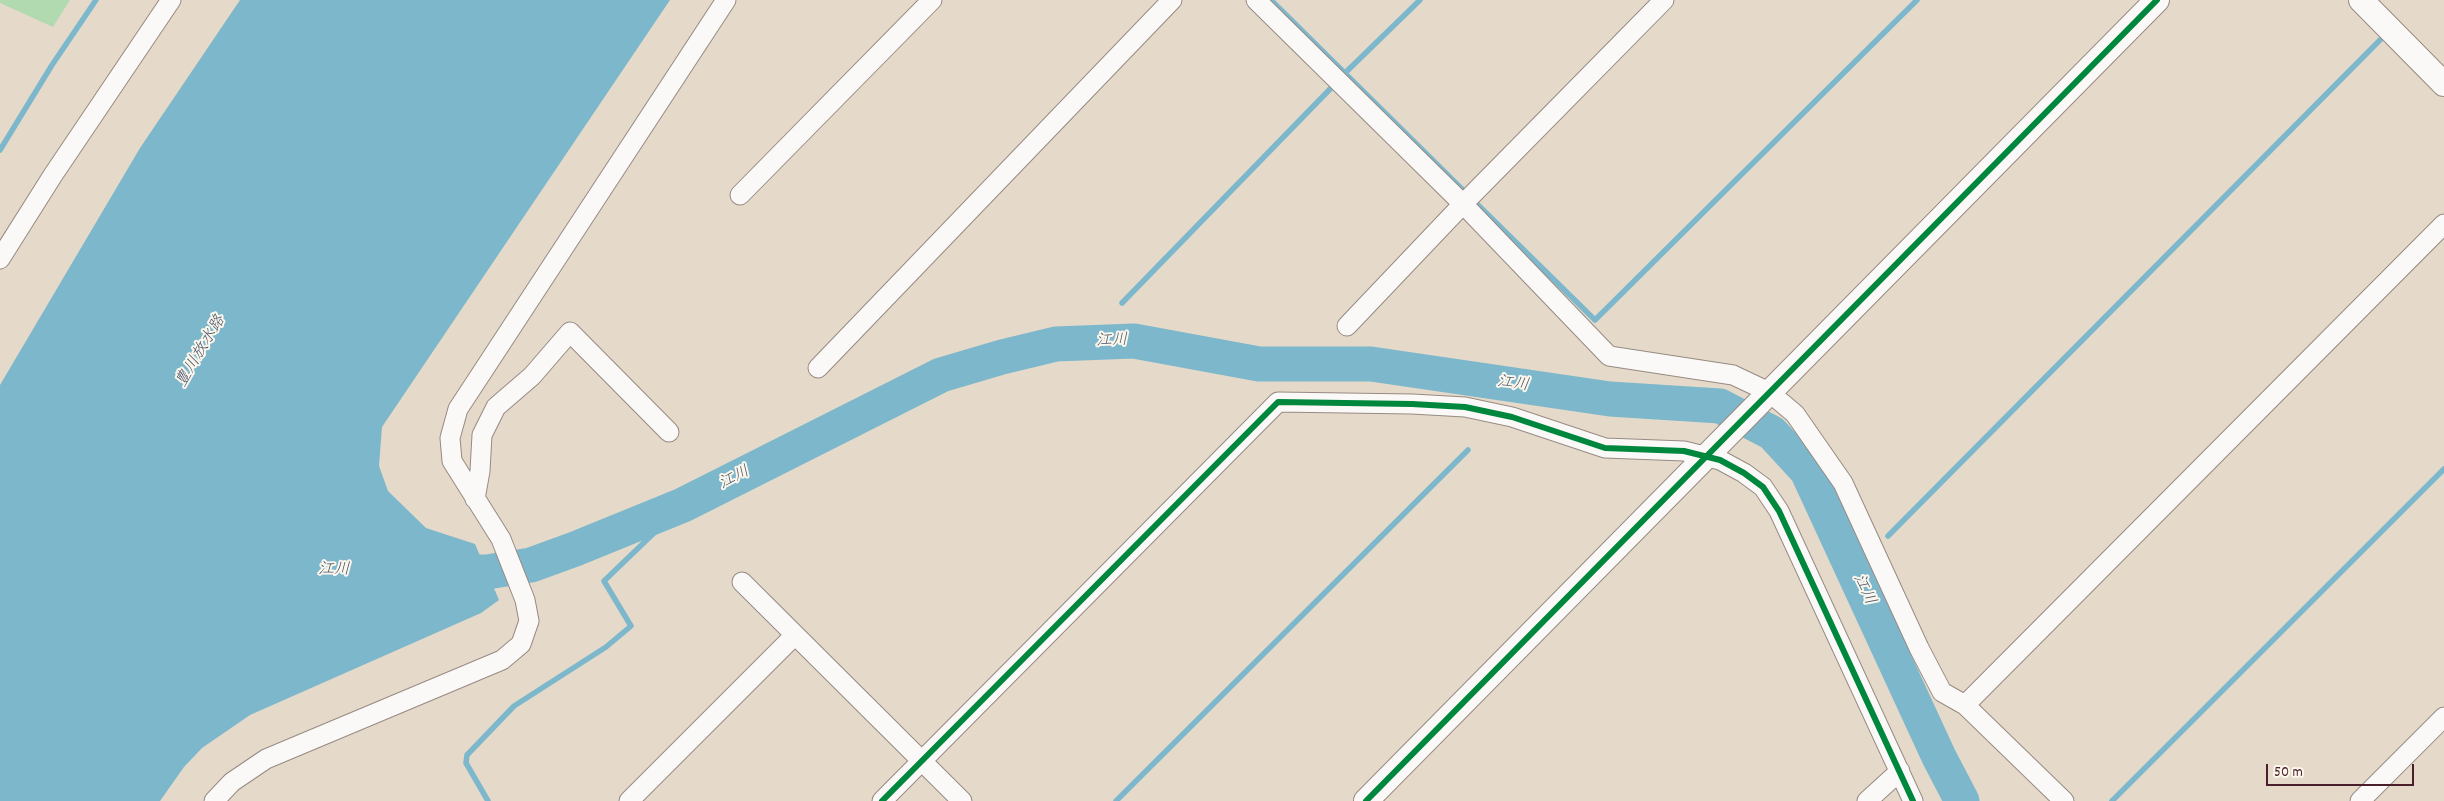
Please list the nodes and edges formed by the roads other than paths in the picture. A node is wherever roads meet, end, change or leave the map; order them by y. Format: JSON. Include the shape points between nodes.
{"nodes":[{"id":1,"x":171,"y":0,"type":"edge"},
{"id":2,"x":726,"y":0,"type":"edge"},
{"id":3,"x":932,"y":0,"type":"edge"},
{"id":4,"x":1172,"y":0,"type":"edge"},
{"id":5,"x":1256,"y":0,"type":"edge"},
{"id":6,"x":1664,"y":0,"type":"edge"},
{"id":7,"x":2157,"y":0,"type":"edge"},
{"id":8,"x":2361,"y":0,"type":"edge"},
{"id":9,"x":2444,"y":84,"type":"edge"},
{"id":10,"x":740,"y":195,"type":"dead end"},
{"id":11,"x":1463,"y":204,"type":"junction"},
{"id":12,"x":2444,"y":224,"type":"edge"},
{"id":13,"x":0,"y":259,"type":"edge"},
{"id":14,"x":1347,"y":326,"type":"dead end"},
{"id":15,"x":818,"y":368,"type":"dead end"},
{"id":16,"x":1766,"y":395,"type":"junction"},
{"id":17,"x":669,"y":432,"type":"dead end"},
{"id":18,"x":1709,"y":452,"type":"junction"},
{"id":19,"x":475,"y":499,"type":"junction"},
{"id":20,"x":742,"y":582,"type":"dead end"},
{"id":21,"x":795,"y":635,"type":"junction"},
{"id":22,"x":1965,"y":705,"type":"junction"},
{"id":23,"x":2444,"y":717,"type":"edge"},
{"id":24,"x":922,"y":762,"type":"junction"},
{"id":25,"x":1900,"y":771,"type":"junction"},
{"id":26,"x":214,"y":801,"type":"edge"},
{"id":27,"x":629,"y":801,"type":"edge"},
{"id":28,"x":882,"y":801,"type":"edge"},
{"id":29,"x":962,"y":801,"type":"edge"},
{"id":30,"x":1366,"y":801,"type":"edge"},
{"id":31,"x":1867,"y":801,"type":"edge"},
{"id":32,"x":1913,"y":801,"type":"edge"},
{"id":33,"x":2064,"y":801,"type":"edge"},
{"id":34,"x":2360,"y":801,"type":"edge"}],
"edges":[{"from":1,"to":13,"type":"street","via":[[53,174]]},
{"from":2,"to":19,"type":"street","via":[[458,409],[450,438],[452,461]]},
{"from":3,"to":10,"type":"street"},
{"from":4,"to":15,"type":"street"},
{"from":5,"to":11,"type":"street"},
{"from":6,"to":11,"type":"street"},
{"from":7,"to":16,"type":"street"},
{"from":8,"to":9,"type":"street"},
{"from":11,"to":14,"type":"street"},
{"from":11,"to":16,"type":"street","via":[[1609,356],[1733,375]]},
{"from":12,"to":22,"type":"street"},
{"from":16,"to":18,"type":"street"},
{"from":16,"to":22,"type":"street","via":[[1795,414],[1843,483],[1942,692]]},
{"from":17,"to":19,"type":"street","via":[[570,332],[532,376],[496,407],[482,435]]},
{"from":18,"to":24,"type":"street","via":[[1605,448],[1512,417],[1465,407],[1278,402]]},
{"from":18,"to":25,"type":"street","via":[[1763,487],[1779,511]]},
{"from":18,"to":30,"type":"street"},
{"from":19,"to":26,"type":"street","via":[[501,539],[525,600],[528,621],[521,644],[502,660],[266,759],[232,782]]},
{"from":20,"to":21,"type":"street"},
{"from":21,"to":24,"type":"street"},
{"from":21,"to":27,"type":"street"},
{"from":22,"to":33,"type":"street"},
{"from":23,"to":34,"type":"street"},
{"from":24,"to":28,"type":"street"},
{"from":24,"to":29,"type":"street"},
{"from":25,"to":31,"type":"street"},
{"from":25,"to":32,"type":"street"}]}
